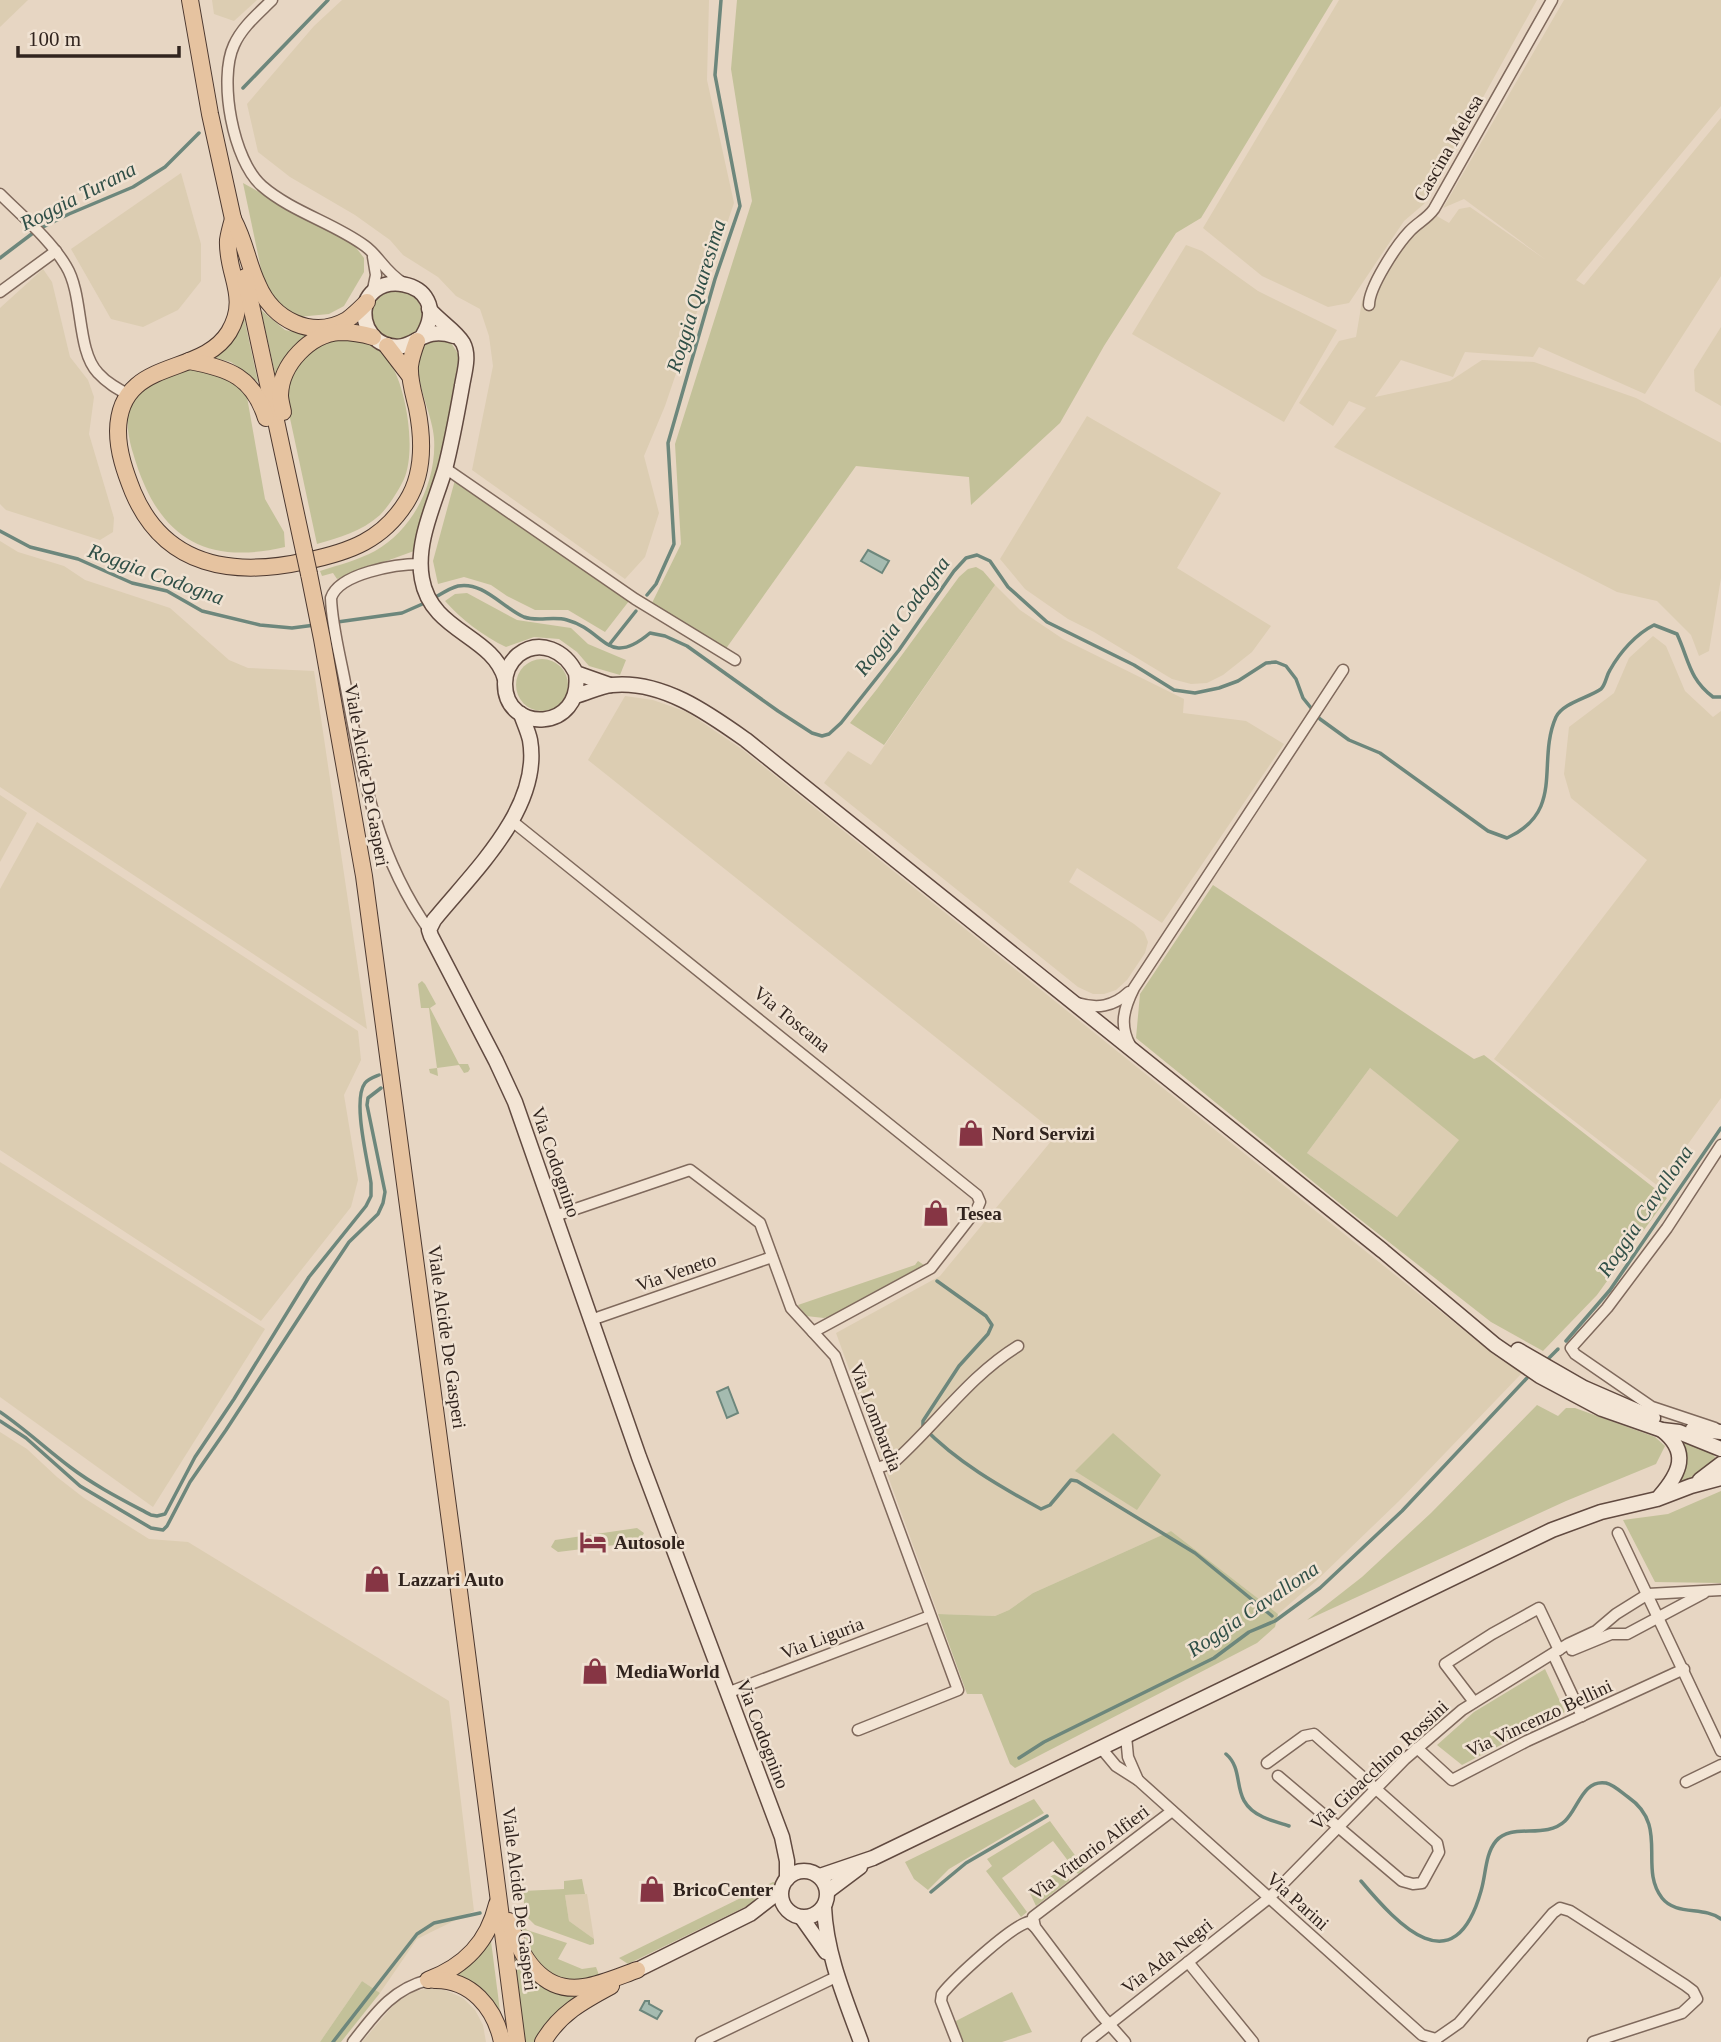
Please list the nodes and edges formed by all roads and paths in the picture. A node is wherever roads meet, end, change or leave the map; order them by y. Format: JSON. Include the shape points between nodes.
{"nodes":[{"id":1,"x":190,"y":0,"type":"edge"},
{"id":2,"x":272,"y":0,"type":"edge"},
{"id":3,"x":1552,"y":0,"type":"edge"},
{"id":4,"x":0,"y":194,"type":"edge"},
{"id":5,"x":233,"y":219,"type":"junction"},
{"id":6,"x":55,"y":251,"type":"junction"},
{"id":7,"x":373,"y":254,"type":"junction"},
{"id":8,"x":403,"y":283,"type":"junction"},
{"id":9,"x":0,"y":292,"type":"edge"},
{"id":10,"x":370,"y":298,"type":"junction"},
{"id":11,"x":1369,"y":305,"type":"dead end"},
{"id":12,"x":429,"y":309,"type":"junction"},
{"id":13,"x":458,"y":337,"type":"junction"},
{"id":14,"x":420,"y":338,"type":"junction"},
{"id":15,"x":380,"y":341,"type":"junction"},
{"id":16,"x":187,"y":361,"type":"junction"},
{"id":17,"x":410,"y":376,"type":"junction"},
{"id":18,"x":129,"y":395,"type":"junction"},
{"id":19,"x":283,"y":452,"type":"junction"},
{"id":20,"x":445,"y":468,"type":"junction"},
{"id":21,"x":420,"y":564,"type":"junction"},
{"id":22,"x":323,"y":604,"type":"junction"},
{"id":23,"x":330,"y":638,"type":"junction"},
{"id":24,"x":484,"y":648,"type":"junction"},
{"id":25,"x":519,"y":655,"type":"junction"},
{"id":26,"x":735,"y":660,"type":"dead end"},
{"id":27,"x":1343,"y":670,"type":"dead end"},
{"id":28,"x":576,"y":673,"type":"junction"},
{"id":29,"x":505,"y":678,"type":"junction"},
{"id":30,"x":610,"y":685,"type":"junction"},
{"id":31,"x":575,"y":696,"type":"junction"},
{"id":32,"x":521,"y":714,"type":"junction"},
{"id":33,"x":552,"y":719,"type":"junction"},
{"id":34,"x":530,"y":757,"type":"junction"},
{"id":35,"x":512,"y":821,"type":"junction"},
{"id":36,"x":429,"y":930,"type":"junction"},
{"id":37,"x":1134,"y":988,"type":"junction"},
{"id":38,"x":1070,"y":1002,"type":"junction"},
{"id":39,"x":1136,"y":1054,"type":"junction"},
{"id":40,"x":1721,"y":1145,"type":"edge"},
{"id":41,"x":555,"y":1216,"type":"junction"},
{"id":42,"x":772,"y":1257,"type":"junction"},
{"id":43,"x":1457,"y":1313,"type":"junction"},
{"id":44,"x":591,"y":1320,"type":"junction"},
{"id":45,"x":813,"y":1332,"type":"junction"},
{"id":46,"x":1018,"y":1346,"type":"dead end"},
{"id":47,"x":1662,"y":1430,"type":"junction"},
{"id":48,"x":1721,"y":1431,"type":"edge"},
{"id":49,"x":1721,"y":1449,"type":"edge"},
{"id":50,"x":1721,"y":1464,"type":"edge"},
{"id":51,"x":877,"y":1468,"type":"junction"},
{"id":52,"x":1721,"y":1478,"type":"edge"},
{"id":53,"x":1691,"y":1486,"type":"junction"},
{"id":54,"x":1657,"y":1499,"type":"junction"},
{"id":55,"x":1618,"y":1533,"type":"dead end"},
{"id":56,"x":1721,"y":1590,"type":"edge"},
{"id":57,"x":1707,"y":1591,"type":"junction"},
{"id":58,"x":1648,"y":1594,"type":"junction"},
{"id":59,"x":930,"y":1616,"type":"junction"},
{"id":60,"x":1659,"y":1618,"type":"junction"},
{"id":61,"x":1556,"y":1652,"type":"junction"},
{"id":62,"x":1684,"y":1669,"type":"junction"},
{"id":63,"x":727,"y":1693,"type":"junction"},
{"id":64,"x":1475,"y":1702,"type":"junction"},
{"id":65,"x":1582,"y":1716,"type":"junction"},
{"id":66,"x":858,"y":1730,"type":"dead end"},
{"id":67,"x":1126,"y":1735,"type":"junction"},
{"id":68,"x":1101,"y":1748,"type":"junction"},
{"id":69,"x":1417,"y":1748,"type":"junction"},
{"id":70,"x":1721,"y":1751,"type":"edge"},
{"id":71,"x":1267,"y":1763,"type":"dead end"},
{"id":72,"x":1721,"y":1765,"type":"edge"},
{"id":73,"x":1278,"y":1776,"type":"dead end"},
{"id":74,"x":1138,"y":1780,"type":"junction"},
{"id":75,"x":1686,"y":1782,"type":"dead end"},
{"id":76,"x":1376,"y":1789,"type":"junction"},
{"id":77,"x":1172,"y":1811,"type":"junction"},
{"id":78,"x":1338,"y":1828,"type":"junction"},
{"id":79,"x":782,"y":1837,"type":"junction"},
{"id":80,"x":873,"y":1858,"type":"junction"},
{"id":81,"x":814,"y":1874,"type":"junction"},
{"id":82,"x":497,"y":1876,"type":"junction"},
{"id":83,"x":784,"y":1884,"type":"junction"},
{"id":84,"x":828,"y":1891,"type":"junction"},
{"id":85,"x":499,"y":1895,"type":"junction"},
{"id":86,"x":1269,"y":1898,"type":"junction"},
{"id":87,"x":824,"y":1907,"type":"junction"},
{"id":88,"x":750,"y":1914,"type":"junction"},
{"id":89,"x":797,"y":1916,"type":"junction"},
{"id":90,"x":1035,"y":1927,"type":"junction"},
{"id":91,"x":1188,"y":1962,"type":"junction"},
{"id":92,"x":835,"y":1969,"type":"junction"},
{"id":93,"x":637,"y":1970,"type":"junction"},
{"id":94,"x":428,"y":1980,"type":"junction"},
{"id":95,"x":1109,"y":2024,"type":"junction"},
{"id":96,"x":1436,"y":2041,"type":"edge"},
{"id":97,"x":353,"y":2042,"type":"edge"},
{"id":98,"x":502,"y":2042,"type":"edge"},
{"id":99,"x":517,"y":2042,"type":"edge"},
{"id":100,"x":543,"y":2042,"type":"edge"},
{"id":101,"x":701,"y":2042,"type":"edge"},
{"id":102,"x":861,"y":2042,"type":"edge"},
{"id":103,"x":957,"y":2042,"type":"edge"},
{"id":104,"x":1087,"y":2042,"type":"edge"},
{"id":105,"x":1125,"y":2042,"type":"edge"},
{"id":106,"x":1253,"y":2042,"type":"edge"},
{"id":107,"x":1593,"y":2042,"type":"edge"}],
"edges":[{"from":1,"to":5,"type":"main road"},
{"from":2,"to":7,"type":"street","via":[[239,34],[227,69],[227,91],[248,169],[262,186]]},
{"from":3,"to":11,"type":"street","name":"Cascina Melesa","via":[[1434,209],[1408,233],[1372,288]]},
{"from":4,"to":6,"type":"street"},
{"from":5,"to":10,"type":"main road","via":[[257,285],[278,314],[291,322],[317,329],[348,319]]},
{"from":5,"to":16,"type":"main road","via":[[228,240],[239,296],[237,315],[216,347]]},
{"from":5,"to":19,"type":"main road"},
{"from":6,"to":9,"type":"street"},
{"from":6,"to":18,"type":"street","via":[[73,280],[89,359],[107,382]]},
{"from":7,"to":8,"type":"street"},
{"from":7,"to":10,"type":"street","via":[[376,275]]},
{"from":8,"to":10,"type":"street","via":[[386,284]]},
{"from":8,"to":12,"type":"street","via":[[418,289]]},
{"from":10,"to":15,"type":"street","via":[[365,320]]},
{"from":12,"to":13,"type":"street"},
{"from":12,"to":14,"type":"street","via":[[430,318]]},
{"from":13,"to":14,"type":"street","via":[[440,332]]},
{"from":13,"to":20,"type":"street","via":[[466,350],[466,362]]},
{"from":14,"to":15,"type":"street","via":[[407,346]]},
{"from":14,"to":17,"type":"main road"},
{"from":15,"to":17,"type":"main road"},
{"from":15,"to":19,"type":"main road","via":[[340,332],[304,347],[286,375],[280,395],[286,426]]},
{"from":16,"to":18,"type":"main road","via":[[153,373]]},
{"from":16,"to":19,"type":"main road","via":[[229,371],[242,379],[260,401]]},
{"from":17,"to":18,"type":"main road","via":[[421,449],[417,477],[398,514],[363,544],[294,564],[249,569],[217,566],[191,556],[171,544],[138,504],[121,457],[118,431]]},
{"from":19,"to":22,"type":"main road","name":"Viale Alcide De Gasperi","bridge":true,"via":[[309,574]]},
{"from":20,"to":21,"type":"street"},
{"from":20,"to":26,"type":"street","via":[[635,599]]},
{"from":21,"to":22,"type":"street","via":[[390,566],[344,583]]},
{"from":21,"to":24,"type":"street","via":[[425,591],[436,608],[454,628]]},
{"from":22,"to":23,"type":"main road","name":"Viale Alcide De Gasperi"},
{"from":23,"to":36,"type":"street","name":"Via Codognino","via":[[387,857]]},
{"from":23,"to":82,"type":"main road","name":"Viale Alcide De Gasperi"},
{"from":24,"to":25,"type":"street"},
{"from":24,"to":29,"type":"street"},
{"from":25,"to":28,"type":"street","via":[[529,649],[552,649],[563,654]]},
{"from":25,"to":29,"type":"street"},
{"from":27,"to":37,"type":"street"},
{"from":28,"to":30,"type":"street"},
{"from":28,"to":31,"type":"street"},
{"from":29,"to":32,"type":"street","via":[[508,699]]},
{"from":30,"to":31,"type":"street"},
{"from":30,"to":38,"type":"street","via":[[633,685],[702,709]]},
{"from":31,"to":33,"type":"street","via":[[562,714]]},
{"from":32,"to":33,"type":"street"},
{"from":32,"to":34,"type":"street","via":[[530,739]]},
{"from":33,"to":34,"type":"street"},
{"from":34,"to":35,"type":"street","via":[[523,796]]},
{"from":35,"to":36,"type":"street"},
{"from":35,"to":45,"type":"street","name":"Via Toscana","via":[[977,1195],[977,1209],[931,1268]]},
{"from":36,"to":41,"type":"street","name":"Via Codognino","via":[[515,1102]]},
{"from":37,"to":38,"type":"street","via":[[1103,1007]]},
{"from":37,"to":39,"type":"street","via":[[1123,1023]]},
{"from":38,"to":39,"type":"street"},
{"from":39,"to":43,"type":"street"},
{"from":40,"to":48,"type":"street","via":[[1667,1228],[1571,1348],[1652,1407]]},
{"from":41,"to":42,"type":"street","name":"Via Lombardia","via":[[690,1170],[760,1223]]},
{"from":41,"to":44,"type":"street","name":"Via Codognino"},
{"from":42,"to":44,"type":"street","name":"Via Veneto"},
{"from":42,"to":45,"type":"street","name":"Via Lombardia","via":[[791,1308]]},
{"from":43,"to":47,"type":"street","via":[[1494,1345],[1576,1397]]},
{"from":43,"to":48,"type":"street","via":[[1584,1388],[1632,1410],[1680,1426]]},
{"from":44,"to":63,"type":"street","name":"Via Codognino"},
{"from":45,"to":51,"type":"street","name":"Via Lombardia","via":[[835,1356]]},
{"from":46,"to":51,"type":"street","via":[[977,1377],[892,1463]]},
{"from":47,"to":49,"type":"street"},
{"from":47,"to":54,"type":"street","via":[[1678,1446],[1679,1467]]},
{"from":50,"to":53,"type":"street"},
{"from":51,"to":59,"type":"street","name":"Via Lombardia"},
{"from":52,"to":53,"type":"street"},
{"from":53,"to":54,"type":"street"},
{"from":54,"to":67,"type":"street","via":[[1552,1530]]},
{"from":55,"to":58,"type":"street"},
{"from":56,"to":57,"type":"street"},
{"from":57,"to":58,"type":"street"},
{"from":57,"to":60,"type":"street","name":"Via Gioacchino Rossini"},
{"from":58,"to":60,"type":"street"},
{"from":58,"to":61,"type":"street","name":"Via Gioacchino Rossini","via":[[1596,1632]]},
{"from":59,"to":63,"type":"street","name":"Via Liguria"},
{"from":59,"to":66,"type":"street","name":"Via Lombardia","via":[[958,1690]]},
{"from":60,"to":61,"type":"street","name":"Via Gioacchino Rossini","via":[[1627,1634],[1611,1634],[1571,1651]]},
{"from":60,"to":62,"type":"street"},
{"from":61,"to":64,"type":"street","name":"Via Gioacchino Rossini"},
{"from":61,"to":64,"type":"street","via":[[1539,1608],[1492,1633],[1445,1664]]},
{"from":61,"to":65,"type":"street"},
{"from":62,"to":65,"type":"street","name":"Via Vincenzo Bellini"},
{"from":62,"to":70,"type":"street"},
{"from":63,"to":79,"type":"street","name":"Via Codognino"},
{"from":64,"to":69,"type":"street","name":"Via Gioacchino Rossini"},
{"from":65,"to":69,"type":"street","name":"Via Vincenzo Bellini","via":[[1452,1780]]},
{"from":67,"to":68,"type":"street"},
{"from":67,"to":74,"type":"street","name":"Via Parini","via":[[1128,1757]]},
{"from":68,"to":74,"type":"street","name":"Via Parini","via":[[1116,1766]]},
{"from":68,"to":80,"type":"street"},
{"from":69,"to":76,"type":"street","name":"Via Gioacchino Rossini"},
{"from":71,"to":76,"type":"street","via":[[1304,1736],[1314,1734]]},
{"from":72,"to":75,"type":"street"},
{"from":73,"to":78,"type":"street"},
{"from":74,"to":77,"type":"street","name":"Via Parini"},
{"from":76,"to":78,"type":"street","name":"Via Gioacchino Rossini"},
{"from":76,"to":78,"type":"street","via":[[1437,1843],[1439,1852],[1422,1883],[1402,1881]]},
{"from":77,"to":86,"type":"street","name":"Via Parini"},
{"from":77,"to":90,"type":"street","name":"Via Vittorio Alfieri","via":[[1037,1912]]},
{"from":78,"to":86,"type":"street","name":"Via Gioacchino Rossini"},
{"from":79,"to":81,"type":"street","name":"Via Codognino"},
{"from":79,"to":83,"type":"street","name":"Via Codognino","via":[[787,1861]]},
{"from":80,"to":81,"type":"street"},
{"from":80,"to":84,"type":"street"},
{"from":81,"to":83,"type":"street","via":[[793,1874]]},
{"from":81,"to":84,"type":"street"},
{"from":82,"to":85,"type":"main road","name":"Viale Alcide De Gasperi"},
{"from":82,"to":93,"type":"main road","via":[[514,1938],[540,1975],[557,1985],[584,1987]]},
{"from":83,"to":88,"type":"street"},
{"from":83,"to":89,"type":"street","via":[[783,1903]]},
{"from":84,"to":87,"type":"street"},
{"from":85,"to":94,"type":"main road","via":[[488,1932],[479,1945],[456,1967]]},
{"from":85,"to":99,"type":"main road","name":"Viale Alcide De Gasperi"},
{"from":86,"to":91,"type":"street","name":"Via Ada Negri"},
{"from":86,"to":96,"type":"street","name":"Via Parini","via":[[1422,2035]]},
{"from":87,"to":89,"type":"street","via":[[815,1915]]},
{"from":87,"to":92,"type":"street"},
{"from":88,"to":89,"type":"street"},
{"from":88,"to":93,"type":"street"},
{"from":89,"to":92,"type":"street"},
{"from":90,"to":95,"type":"street","name":"Via Vittorio Alfieri"},
{"from":90,"to":103,"type":"street","via":[[1029,1922],[1020,1925],[942,1994]]},
{"from":91,"to":95,"type":"street","name":"Via Ada Negri"},
{"from":91,"to":106,"type":"street"},
{"from":92,"to":101,"type":"street"},
{"from":92,"to":102,"type":"street"},
{"from":93,"to":100,"type":"main road","via":[[569,2010]]},
{"from":94,"to":97,"type":"street","via":[[406,1987],[385,2002]]},
{"from":94,"to":98,"type":"main road","via":[[446,1980],[484,2001]]},
{"from":95,"to":104,"type":"street","name":"Via Ada Negri"},
{"from":95,"to":105,"type":"street","name":"Via Vittorio Alfieri"},
{"from":96,"to":107,"type":"street","via":[[1460,2023],[1560,1908],[1685,1985],[1697,1999],[1682,2013]]}]}
